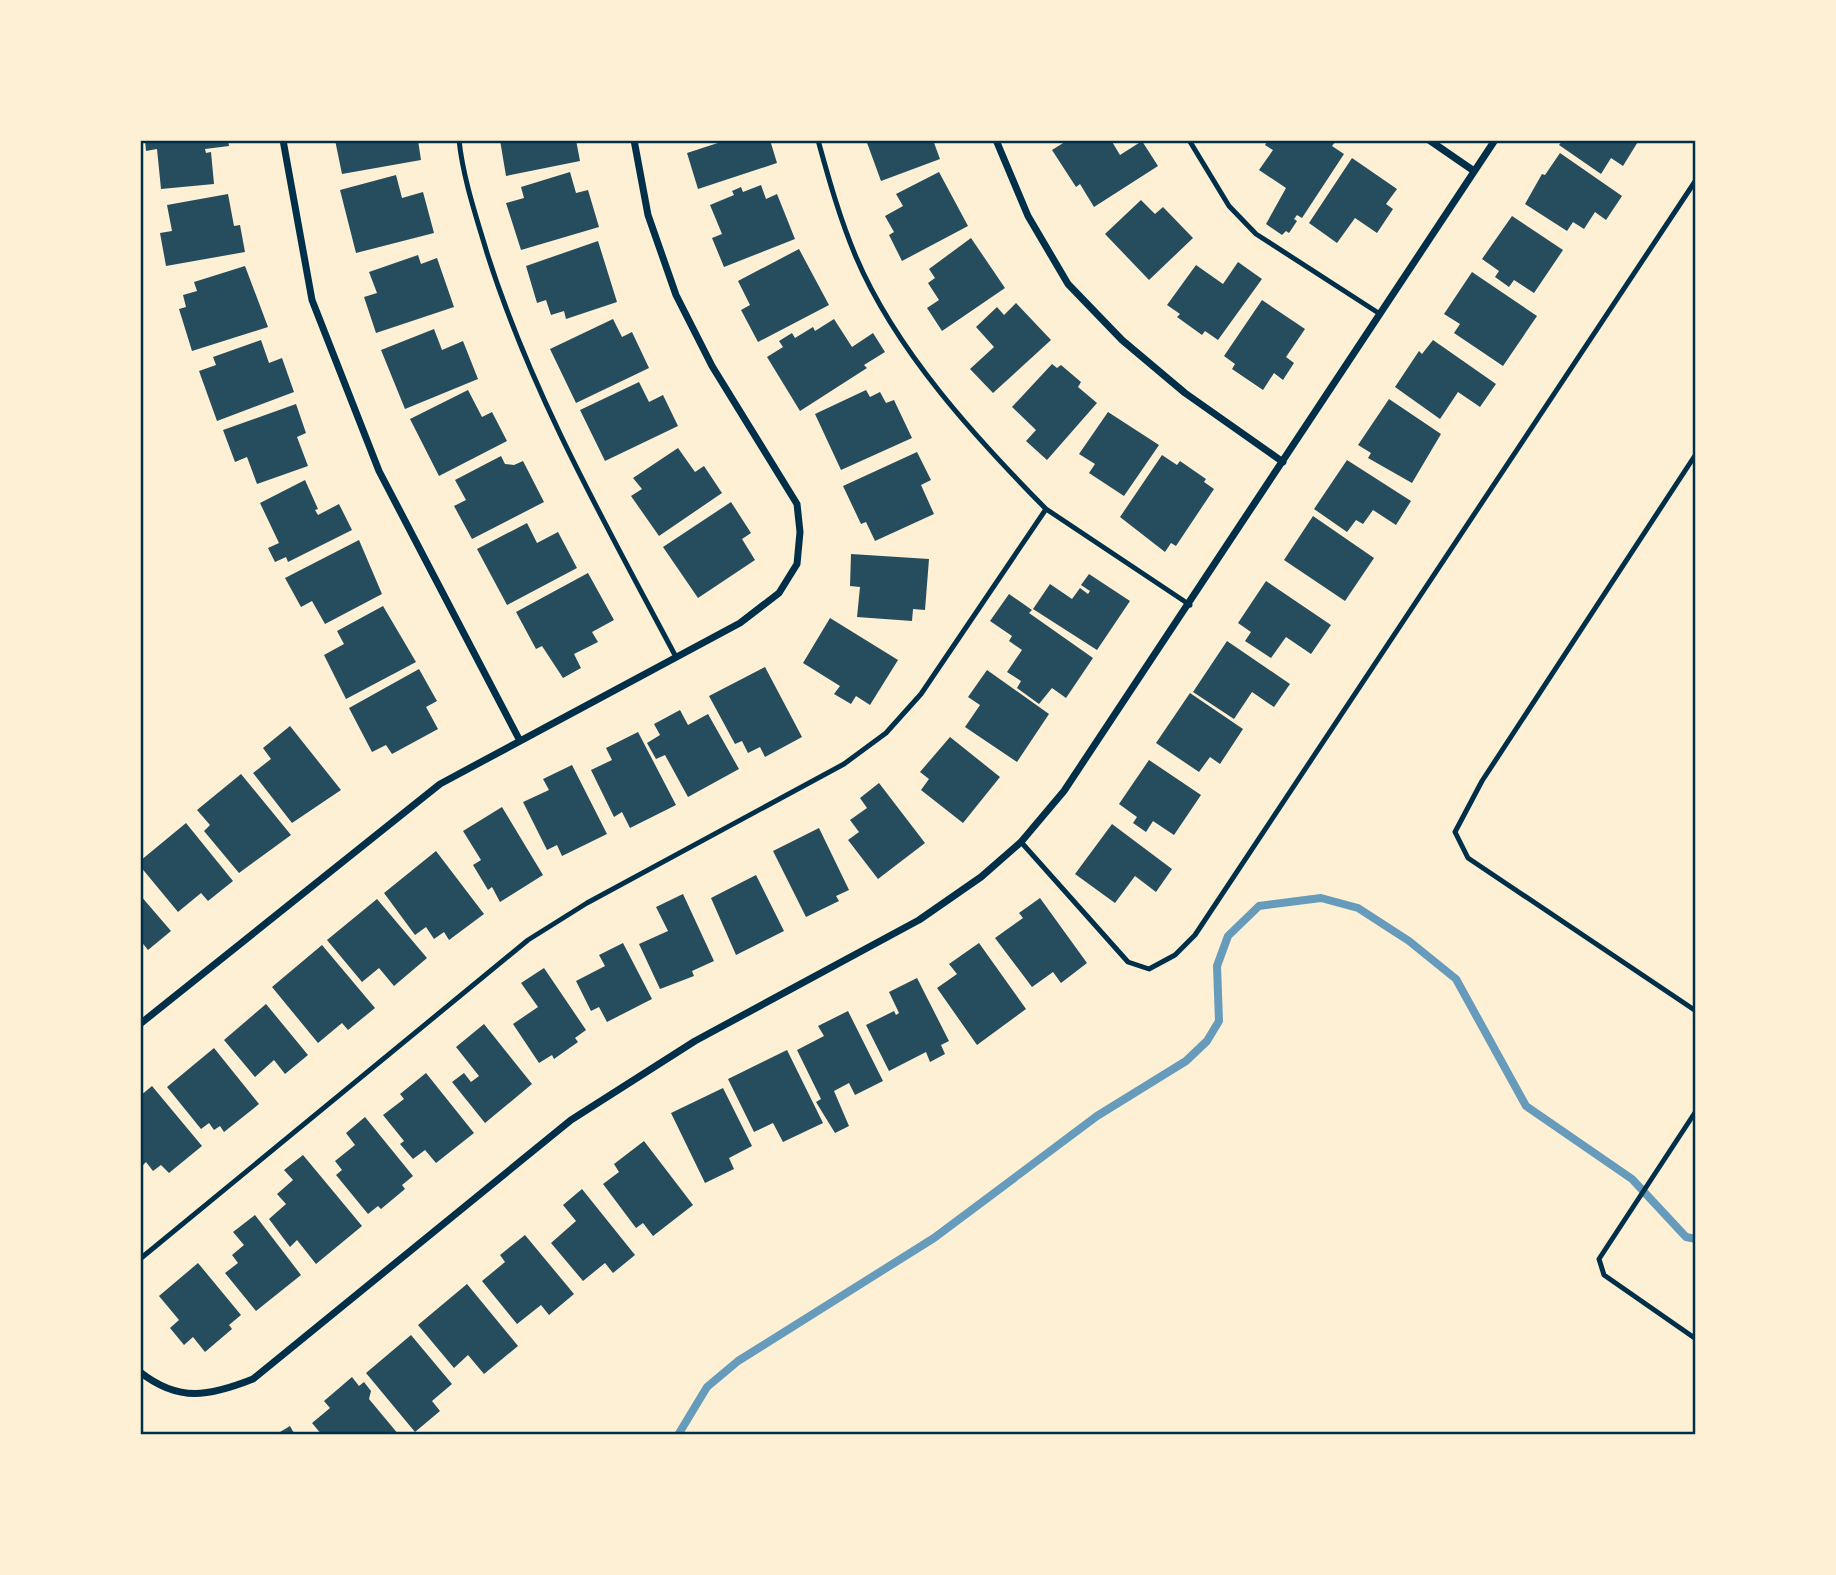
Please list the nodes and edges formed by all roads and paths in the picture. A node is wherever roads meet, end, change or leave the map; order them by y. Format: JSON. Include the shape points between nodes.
{"nodes":[{"id":1,"x":283,"y":140,"type":"edge"},
{"id":2,"x":459,"y":140,"type":"edge"},
{"id":3,"x":634,"y":140,"type":"edge"},
{"id":4,"x":818,"y":140,"type":"edge"},
{"id":5,"x":996,"y":140,"type":"edge"},
{"id":6,"x":1189,"y":140,"type":"edge"},
{"id":7,"x":1429,"y":140,"type":"edge"},
{"id":8,"x":1495,"y":140,"type":"edge"},
{"id":9,"x":1474,"y":171,"type":"junction"},
{"id":10,"x":1696,"y":180,"type":"edge"},
{"id":11,"x":1380,"y":314,"type":"junction"},
{"id":12,"x":1696,"y":454,"type":"edge"},
{"id":13,"x":1283,"y":462,"type":"junction"},
{"id":14,"x":1046,"y":509,"type":"junction"},
{"id":15,"x":1190,"y":605,"type":"junction"},
{"id":16,"x":676,"y":657,"type":"junction"},
{"id":17,"x":519,"y":739,"type":"junction"},
{"id":18,"x":1021,"y":842,"type":"junction"},
{"id":19,"x":1696,"y":1011,"type":"edge"},
{"id":20,"x":140,"y":1024,"type":"edge"},
{"id":21,"x":1696,"y":1111,"type":"edge"},
{"id":22,"x":140,"y":1259,"type":"edge"},
{"id":23,"x":1696,"y":1339,"type":"edge"},
{"id":24,"x":140,"y":1372,"type":"edge"}],
"edges":[{"from":1,"to":17,"type":"street","via":[[313,300],[379,471]]},
{"from":2,"to":16,"type":"lane","via":[[485,247],[534,381]]},
{"from":3,"to":16,"type":"street","via":[[648,215],[676,295],[712,366],[797,504],[800,532],[797,564],[779,593],[740,622]]},
{"from":4,"to":14,"type":"lane","via":[[857,259],[891,320],[938,389]]},
{"from":5,"to":13,"type":"street","via":[[1028,216],[1068,284],[1122,340],[1185,393]]},
{"from":6,"to":11,"type":"lane","via":[[1229,206],[1256,234]]},
{"from":7,"to":9,"type":"street"},
{"from":8,"to":9,"type":"street"},
{"from":9,"to":11,"type":"street"},
{"from":10,"to":18,"type":"lane","via":[[1195,935],[1175,955],[1149,969],[1128,962]]},
{"from":11,"to":13,"type":"street"},
{"from":12,"to":19,"type":"lane","via":[[1482,781],[1455,832],[1468,859]]},
{"from":13,"to":15,"type":"street"},
{"from":14,"to":15,"type":"lane"},
{"from":14,"to":22,"type":"lane","via":[[921,694],[886,733],[844,764],[587,903],[528,940]]},
{"from":15,"to":18,"type":"street","via":[[1065,792]]},
{"from":16,"to":17,"type":"street"},
{"from":17,"to":20,"type":"street","via":[[430,791]]},
{"from":18,"to":24,"type":"street","via":[[981,877],[919,920],[695,1041],[571,1120],[253,1378],[215,1394],[179,1394]]},
{"from":21,"to":23,"type":"lane","via":[[1599,1259],[1604,1275]]}]}
